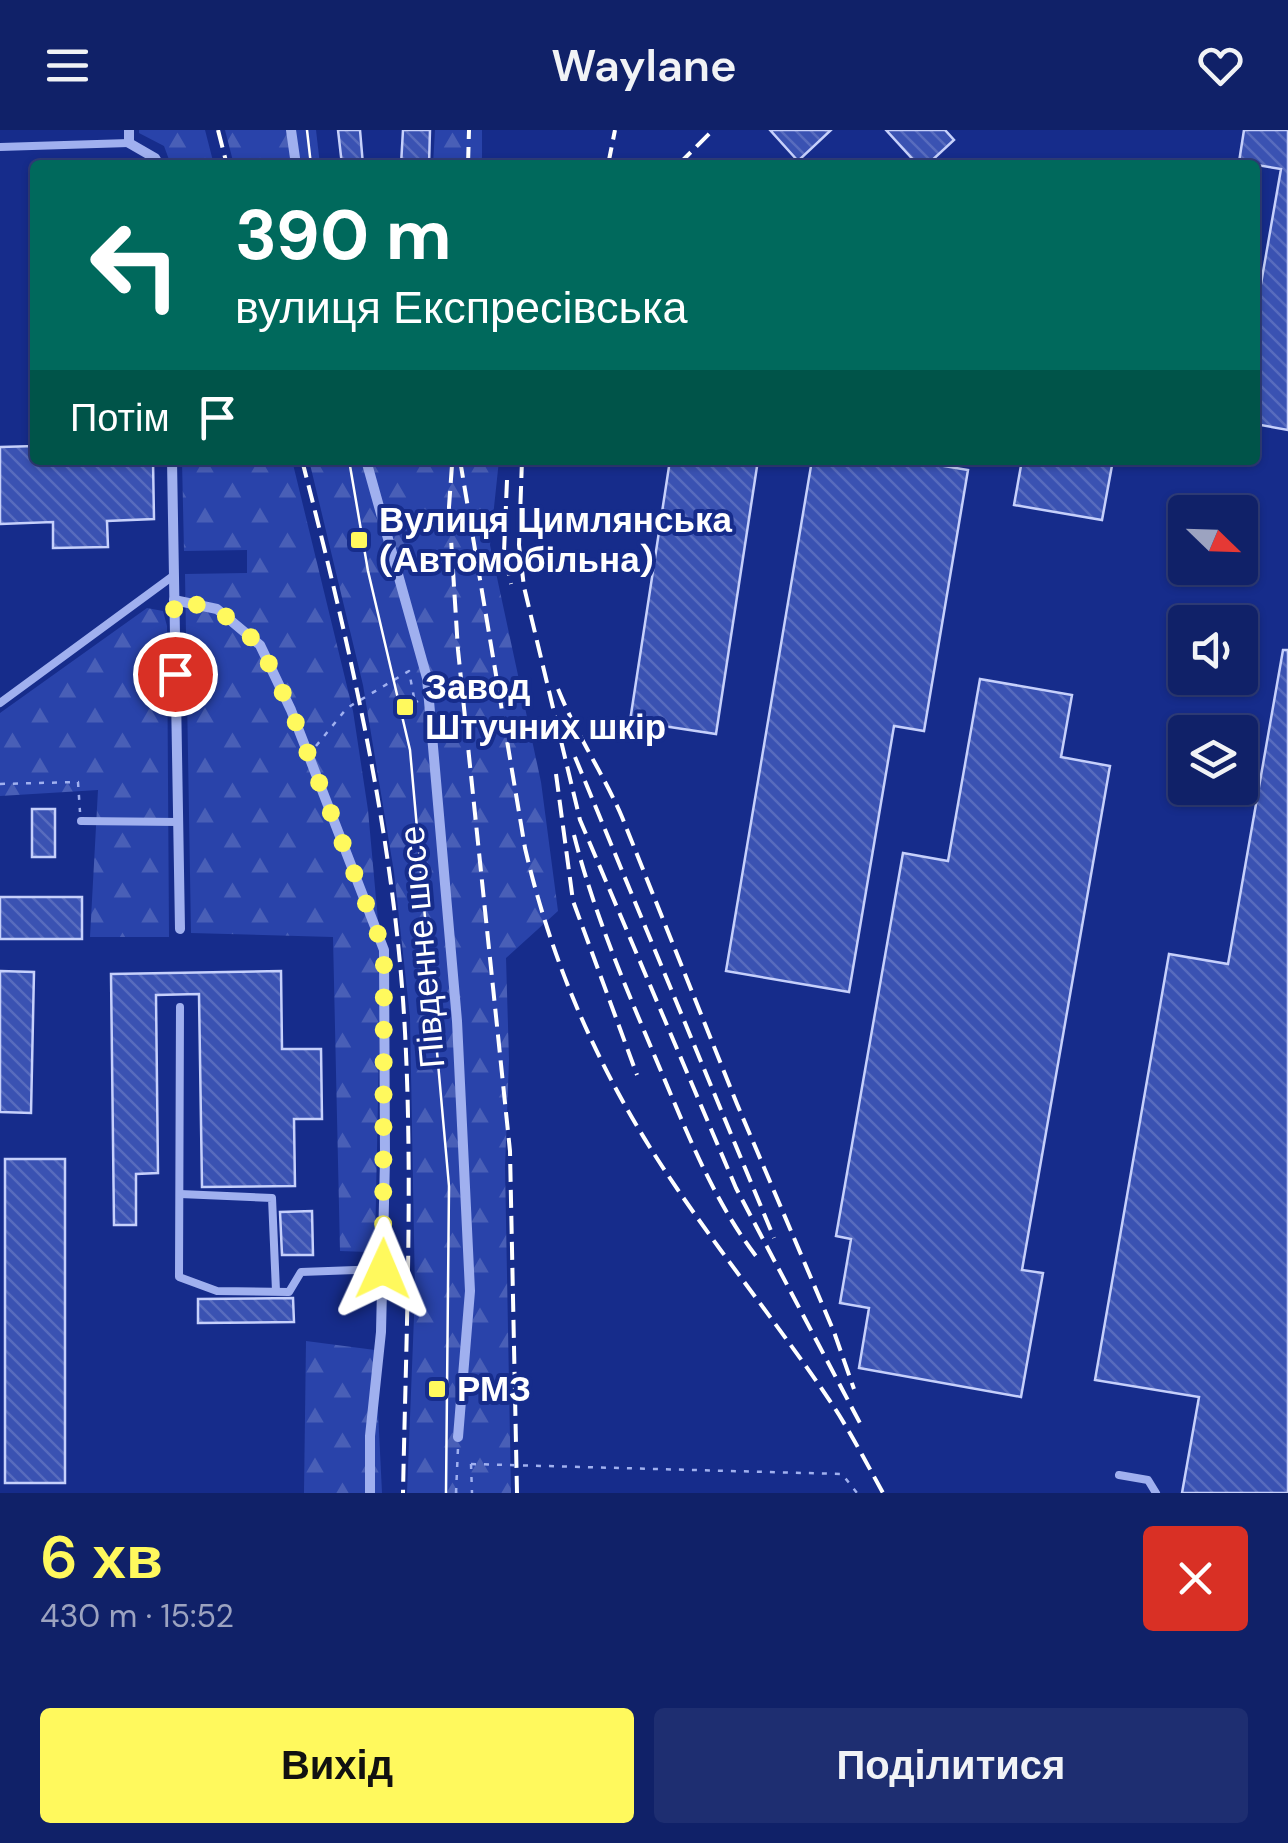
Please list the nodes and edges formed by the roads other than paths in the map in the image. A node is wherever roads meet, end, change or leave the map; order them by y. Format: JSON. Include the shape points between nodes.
{"nodes":[{"id":1,"x":129,"y":130,"type":"edge"},
{"id":2,"x":291,"y":130,"type":"edge"},
{"id":3,"x":129,"y":143,"type":"junction"},
{"id":4,"x":0,"y":147,"type":"edge"},
{"id":5,"x":156,"y":160,"type":"edge"},
{"id":6,"x":295,"y":160,"type":"edge"},
{"id":7,"x":172,"y":465,"type":"edge"},
{"id":8,"x":367,"y":465,"type":"edge"},
{"id":9,"x":173,"y":576,"type":"junction"},
{"id":10,"x":174,"y":600,"type":"junction"},
{"id":11,"x":0,"y":703,"type":"edge"},
{"id":12,"x":81,"y":821,"type":"road end"},
{"id":13,"x":178,"y":822,"type":"junction"},
{"id":14,"x":180,"y":929,"type":"dead end"},
{"id":15,"x":180,"y":1008,"type":"dead end"},
{"id":16,"x":180,"y":1194,"type":"junction"},
{"id":17,"x":383,"y":1269,"type":"junction"},
{"id":18,"x":276,"y":1291,"type":"junction"},
{"id":19,"x":458,"y":1437,"type":"road end"},
{"id":20,"x":1119,"y":1475,"type":"dead end"},
{"id":21,"x":370,"y":1493,"type":"edge"},
{"id":22,"x":1156,"y":1493,"type":"edge"}],
"edges":[{"from":1,"to":3,"type":"street"},
{"from":2,"to":6,"type":"street"},
{"from":3,"to":4,"type":"lane"},
{"from":3,"to":5,"type":"street"},
{"from":7,"to":9,"type":"street"},
{"from":8,"to":19,"type":"street","name":"Південне шосе","via":[[427,678],[457,1021],[470,1291]]},
{"from":9,"to":10,"type":"street"},
{"from":9,"to":11,"type":"lane"},
{"from":10,"to":13,"type":"street"},
{"from":10,"to":17,"type":"street","via":[[217,609],[260,645],[384,950]]},
{"from":12,"to":13,"type":"lane"},
{"from":13,"to":14,"type":"street"},
{"from":15,"to":16,"type":"lane"},
{"from":16,"to":18,"type":"lane","via":[[179,1277],[217,1291]]},
{"from":16,"to":18,"type":"lane","via":[[272,1198]]},
{"from":17,"to":18,"type":"lane","via":[[302,1272],[289,1292]]},
{"from":17,"to":21,"type":"street"},
{"from":20,"to":22,"type":"lane","via":[[1148,1480]]}]}
